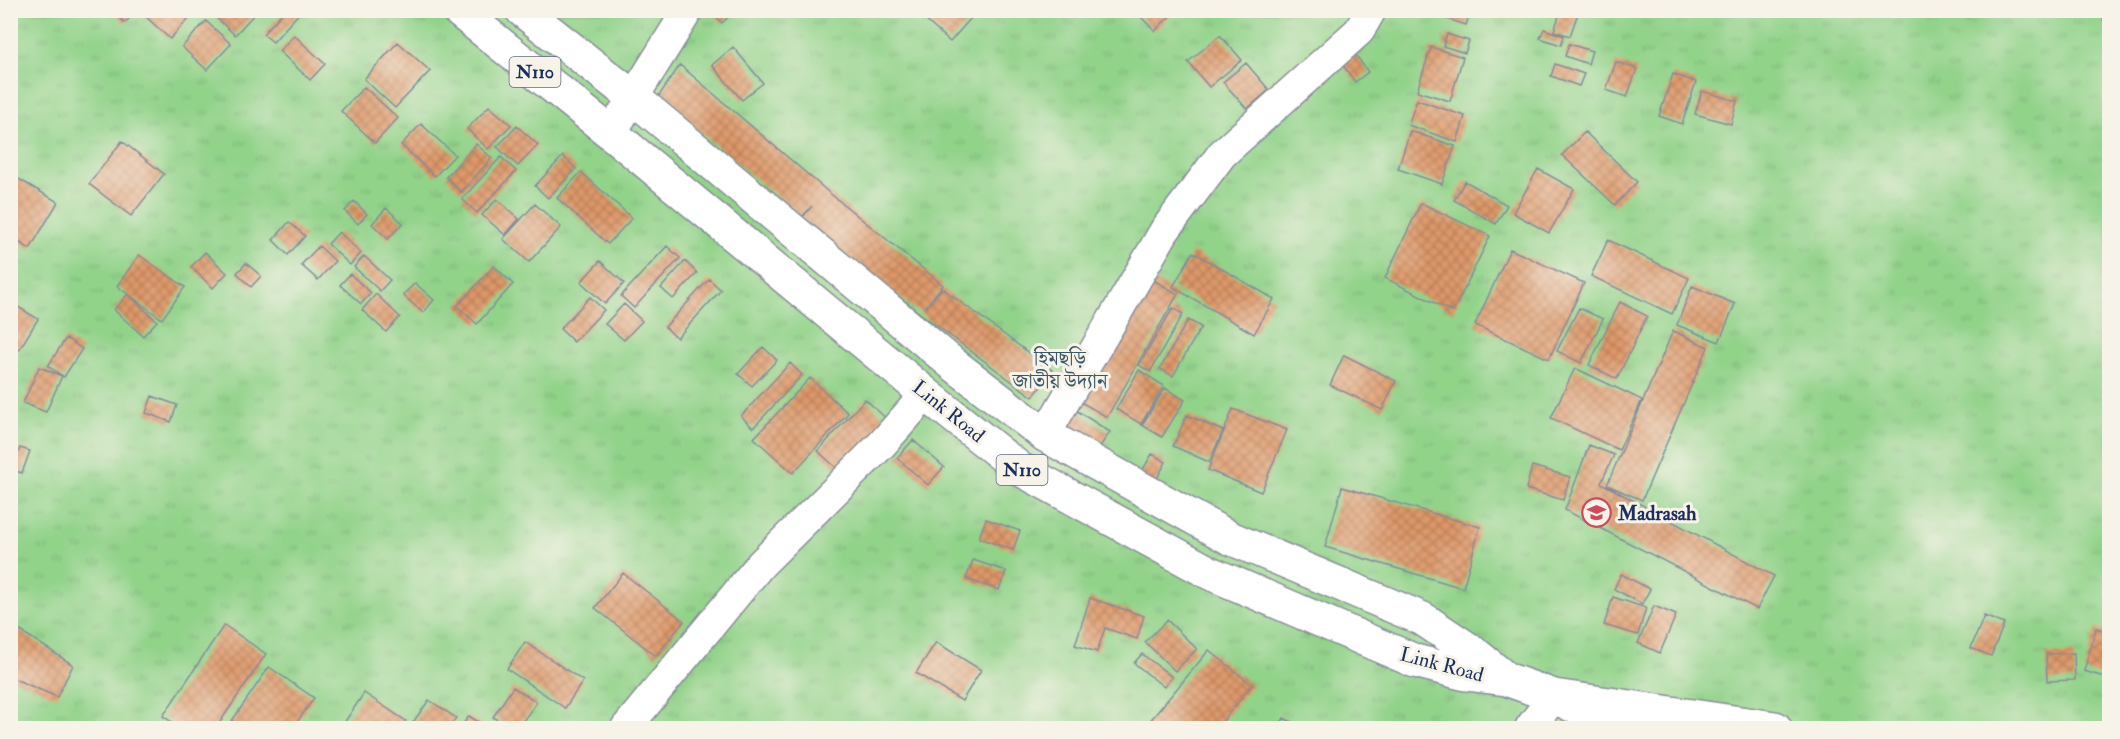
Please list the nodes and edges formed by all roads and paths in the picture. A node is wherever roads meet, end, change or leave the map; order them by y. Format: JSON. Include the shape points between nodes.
{"nodes":[{"id":1,"x":458,"y":10,"type":"edge"},
{"id":2,"x":522,"y":10,"type":"edge"},
{"id":3,"x":688,"y":10,"type":"edge"},
{"id":4,"x":1371,"y":10,"type":"edge"},
{"id":5,"x":634,"y":99,"type":"junction"},
{"id":6,"x":611,"y":133,"type":"junction"},
{"id":7,"x":927,"y":394,"type":"junction"},
{"id":8,"x":1046,"y":435,"type":"junction"},
{"id":9,"x":1506,"y":679,"type":"junction"},
{"id":10,"x":1554,"y":696,"type":"junction"},
{"id":11,"x":626,"y":729,"type":"edge"},
{"id":12,"x":1530,"y":729,"type":"edge"},
{"id":13,"x":1575,"y":729,"type":"edge"},
{"id":14,"x":1619,"y":729,"type":"edge"},
{"id":15,"x":1775,"y":729,"type":"edge"}],
"edges":[{"from":1,"to":6,"type":"main road","name":"Link Road","number":"N110"},
{"from":2,"to":5,"type":"main road","name":"Link Road","number":"N110"},
{"from":3,"to":5,"type":"street"},
{"from":4,"to":8,"type":"street","via":[[1359,31],[1222,154],[1165,230]]},
{"from":5,"to":6,"type":"street"},
{"from":5,"to":8,"type":"main road","name":"Link Road","number":"N110","via":[[953,364]]},
{"from":6,"to":7,"type":"main road","name":"Link Road","number":"N110"},
{"from":7,"to":9,"type":"main road","name":"Link Road","number":"N110","via":[[1020,469],[1210,573],[1415,661]]},
{"from":7,"to":11,"type":"street","via":[[761,564]]},
{"from":8,"to":9,"type":"main road","name":"Link Road","number":"N110","via":[[1230,538],[1423,620]]},
{"from":9,"to":10,"type":"main road","number":"N110"},
{"from":10,"to":12,"type":"street"},
{"from":10,"to":13,"type":"main road"},
{"from":10,"to":14,"type":"main road"},
{"from":10,"to":15,"type":"main road","number":"N110"}]}
